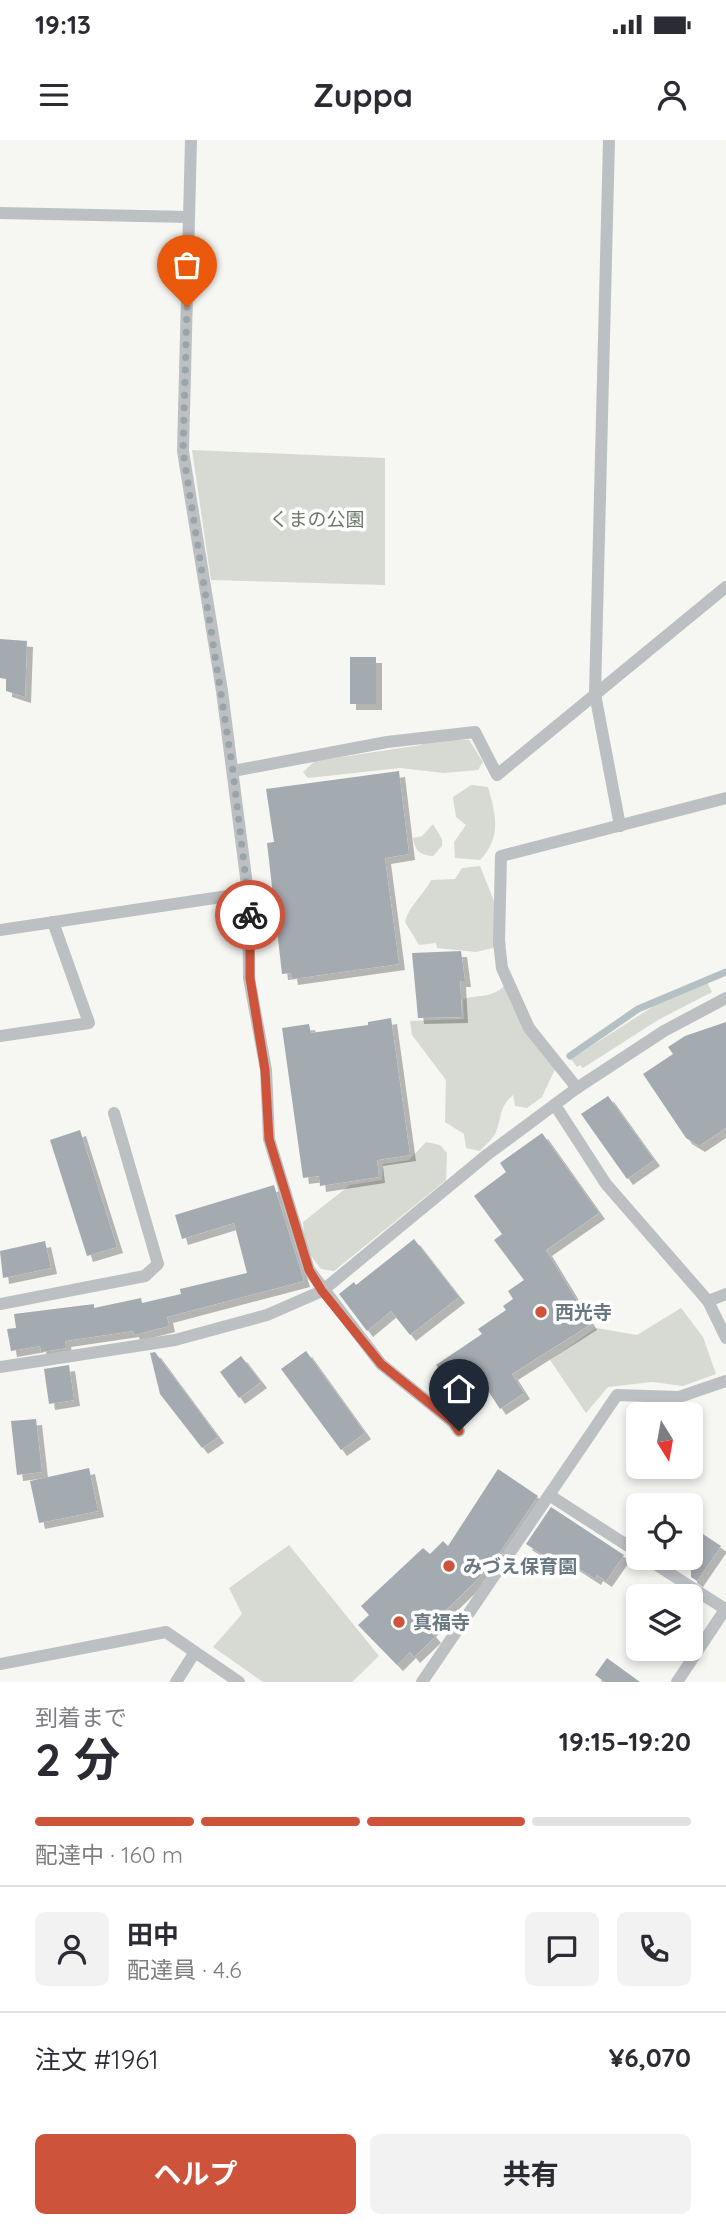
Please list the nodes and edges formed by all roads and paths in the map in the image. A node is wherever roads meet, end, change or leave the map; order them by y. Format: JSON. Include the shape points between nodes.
{"nodes":[{"id":1,"x":191,"y":140,"type":"edge"},
{"id":2,"x":609,"y":140,"type":"edge"},
{"id":3,"x":0,"y":213,"type":"edge"},
{"id":4,"x":189,"y":217,"type":"junction"},
{"id":5,"x":726,"y":587,"type":"edge"},
{"id":6,"x":595,"y":694,"type":"junction"},
{"id":7,"x":233,"y":771,"type":"junction"},
{"id":8,"x":726,"y":798,"type":"edge"},
{"id":9,"x":620,"y":826,"type":"junction"},
{"id":10,"x":248,"y":894,"type":"junction"},
{"id":11,"x":53,"y":922,"type":"junction"},
{"id":12,"x":0,"y":930,"type":"edge"},
{"id":13,"x":726,"y":998,"type":"edge"},
{"id":14,"x":0,"y":1036,"type":"edge"},
{"id":15,"x":577,"y":1088,"type":"junction"},
{"id":16,"x":555,"y":1105,"type":"junction"},
{"id":17,"x":114,"y":1113,"type":"dead end"},
{"id":18,"x":322,"y":1291,"type":"junction"},
{"id":19,"x":726,"y":1294,"type":"edge"},
{"id":20,"x":708,"y":1301,"type":"junction"},
{"id":21,"x":0,"y":1304,"type":"edge"},
{"id":22,"x":726,"y":1339,"type":"edge"},
{"id":23,"x":0,"y":1367,"type":"edge"},
{"id":24,"x":726,"y":1381,"type":"edge"},
{"id":25,"x":459,"y":1431,"type":"dead end"},
{"id":26,"x":549,"y":1495,"type":"junction"},
{"id":27,"x":626,"y":1545,"type":"edge"},
{"id":28,"x":665,"y":1570,"type":"edge"},
{"id":29,"x":726,"y":1609,"type":"edge"},
{"id":30,"x":195,"y":1652,"type":"junction"},
{"id":31,"x":0,"y":1664,"type":"edge"},
{"id":32,"x":176,"y":1682,"type":"edge"},
{"id":33,"x":239,"y":1682,"type":"edge"},
{"id":34,"x":422,"y":1682,"type":"edge"},
{"id":35,"x":677,"y":1682,"type":"edge"}],
"edges":[{"from":1,"to":4,"type":"street"},
{"from":2,"to":6,"type":"street"},
{"from":3,"to":4,"type":"street"},
{"from":4,"to":7,"type":"street","via":[[183,451]]},
{"from":5,"to":6,"type":"street"},
{"from":6,"to":7,"type":"street","via":[[497,775],[475,732],[387,742]]},
{"from":6,"to":9,"type":"street"},
{"from":7,"to":10,"type":"street"},
{"from":8,"to":9,"type":"street"},
{"from":9,"to":15,"type":"street","via":[[501,856],[502,968],[529,1028]]},
{"from":10,"to":11,"type":"street"},
{"from":10,"to":18,"type":"street","via":[[250,978],[265,1070],[269,1139],[309,1270]]},
{"from":11,"to":12,"type":"street"},
{"from":11,"to":14,"type":"street","via":[[89,1023]]},
{"from":13,"to":15,"type":"street","via":[[664,1031]]},
{"from":15,"to":16,"type":"street"},
{"from":16,"to":18,"type":"street","via":[[488,1154]]},
{"from":16,"to":20,"type":"street","via":[[606,1184]]},
{"from":17,"to":21,"type":"street","via":[[158,1264],[145,1276]]},
{"from":18,"to":23,"type":"street","via":[[267,1315],[183,1338]]},
{"from":18,"to":25,"type":"street","via":[[381,1364]]},
{"from":19,"to":20,"type":"street"},
{"from":20,"to":22,"type":"street"},
{"from":24,"to":26,"type":"street","via":[[679,1396],[617,1395]]},
{"from":26,"to":27,"type":"street"},
{"from":26,"to":34,"type":"street"},
{"from":28,"to":29,"type":"street"},
{"from":29,"to":35,"type":"street"},
{"from":30,"to":31,"type":"street","via":[[166,1632]]},
{"from":30,"to":32,"type":"street"},
{"from":30,"to":33,"type":"street"}]}
